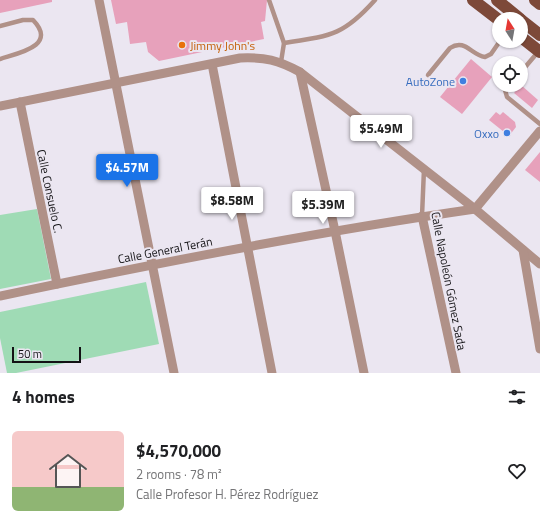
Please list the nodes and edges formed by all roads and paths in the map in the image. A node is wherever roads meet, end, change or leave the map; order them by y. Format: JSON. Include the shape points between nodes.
{"nodes":[{"id":1,"x":99,"y":0,"type":"edge"},
{"id":2,"x":269,"y":0,"type":"edge"},
{"id":3,"x":375,"y":0,"type":"edge"},
{"id":4,"x":473,"y":0,"type":"edge"},
{"id":5,"x":497,"y":0,"type":"edge"},
{"id":6,"x":536,"y":0,"type":"edge"},
{"id":7,"x":540,"y":4,"type":"edge"},
{"id":8,"x":512,"y":12,"type":"edge"},
{"id":9,"x":492,"y":15,"type":"edge"},
{"id":10,"x":528,"y":25,"type":"edge"},
{"id":11,"x":0,"y":26,"type":"edge"},
{"id":12,"x":540,"y":35,"type":"edge"},
{"id":13,"x":284,"y":43,"type":"junction"},
{"id":14,"x":528,"y":43,"type":"edge"},
{"id":15,"x":495,"y":48,"type":"edge"},
{"id":16,"x":540,"y":52,"type":"edge"},
{"id":17,"x":0,"y":59,"type":"edge"},
{"id":18,"x":281,"y":62,"type":"junction"},
{"id":19,"x":212,"y":64,"type":"junction"},
{"id":20,"x":528,"y":65,"type":"edge"},
{"id":21,"x":300,"y":72,"type":"junction"},
{"id":22,"x":428,"y":76,"type":"dead end"},
{"id":23,"x":117,"y":83,"type":"junction"},
{"id":24,"x":506,"y":92,"type":"edge"},
{"id":25,"x":20,"y":102,"type":"junction"},
{"id":26,"x":0,"y":106,"type":"edge"},
{"id":27,"x":540,"y":124,"type":"edge"},
{"id":28,"x":540,"y":131,"type":"edge"},
{"id":29,"x":424,"y":169,"type":"junction"},
{"id":30,"x":475,"y":209,"type":"junction"},
{"id":31,"x":422,"y":216,"type":"junction"},
{"id":32,"x":335,"y":231,"type":"junction"},
{"id":33,"x":248,"y":247,"type":"junction"},
{"id":34,"x":523,"y":250,"type":"junction"},
{"id":35,"x":153,"y":264,"type":"junction"},
{"id":36,"x":540,"y":264,"type":"edge"},
{"id":37,"x":57,"y":284,"type":"junction"},
{"id":38,"x":0,"y":296,"type":"edge"},
{"id":39,"x":540,"y":348,"type":"edge"},
{"id":40,"x":174,"y":373,"type":"edge"},
{"id":41,"x":272,"y":373,"type":"edge"},
{"id":42,"x":364,"y":373,"type":"edge"},
{"id":43,"x":456,"y":373,"type":"edge"}],
"edges":[{"from":1,"to":23,"type":"street"},
{"from":2,"to":13,"type":"lane"},
{"from":3,"to":13,"type":"lane","via":[[349,26],[321,38]]},
{"from":4,"to":9,"type":"main road"},
{"from":5,"to":8,"type":"main road"},
{"from":6,"to":7,"type":"main road"},
{"from":10,"to":12,"type":"main road"},
{"from":11,"to":17,"type":"lane","via":[[33,20],[39,26],[41,36],[32,49]]},
{"from":13,"to":18,"type":"lane"},
{"from":14,"to":16,"type":"main road"},
{"from":15,"to":22,"type":"lane","via":[[486,57],[464,45],[454,45]]},
{"from":16,"to":20,"type":"lane"},
{"from":18,"to":19,"type":"street","via":[[260,57]]},
{"from":18,"to":21,"type":"street"},
{"from":19,"to":23,"type":"street"},
{"from":19,"to":33,"type":"street"},
{"from":21,"to":29,"type":"street"},
{"from":21,"to":32,"type":"street"},
{"from":23,"to":25,"type":"street"},
{"from":23,"to":35,"type":"street"},
{"from":24,"to":27,"type":"lane","via":[[507,97]]},
{"from":25,"to":26,"type":"street"},
{"from":25,"to":37,"type":"street","name":"Calle Consuelo C."},
{"from":28,"to":30,"type":"street"},
{"from":29,"to":30,"type":"street"},
{"from":29,"to":31,"type":"lane","name":"Calle Napoleón Gómez Sada"},
{"from":30,"to":31,"type":"street","name":"Calle General Terán"},
{"from":30,"to":34,"type":"street"},
{"from":31,"to":32,"type":"street","name":"Calle General Terán"},
{"from":31,"to":43,"type":"street","name":"Calle Napoleón Gómez Sada"},
{"from":32,"to":33,"type":"street","name":"Calle General Terán"},
{"from":32,"to":42,"type":"street"},
{"from":33,"to":35,"type":"street","name":"Calle General Terán"},
{"from":33,"to":41,"type":"street"},
{"from":34,"to":36,"type":"street"},
{"from":34,"to":39,"type":"street"},
{"from":35,"to":37,"type":"street","name":"Calle General Terán"},
{"from":35,"to":40,"type":"street"},
{"from":37,"to":38,"type":"street","name":"Calle General Terán"}]}
